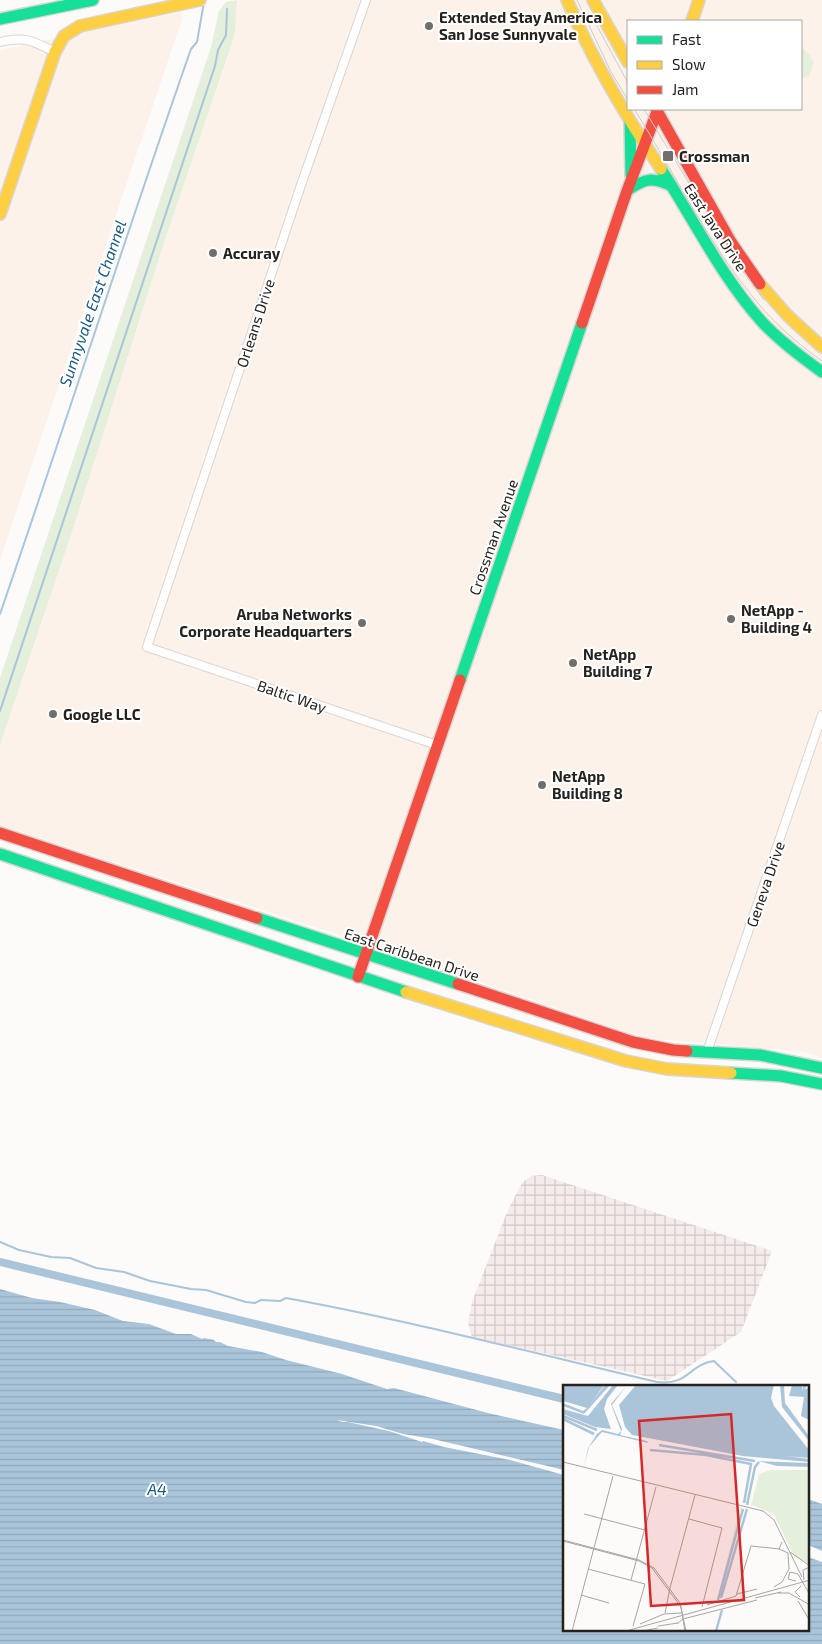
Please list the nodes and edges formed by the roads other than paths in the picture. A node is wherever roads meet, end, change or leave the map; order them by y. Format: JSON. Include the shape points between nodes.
{"nodes":[{"id":1,"x":92,"y":0,"type":"edge"},
{"id":2,"x":366,"y":0,"type":"edge"},
{"id":3,"x":566,"y":0,"type":"edge"},
{"id":4,"x":593,"y":0,"type":"edge"},
{"id":5,"x":699,"y":0,"type":"edge"},
{"id":6,"x":195,"y":1,"type":"edge"},
{"id":7,"x":0,"y":19,"type":"edge"},
{"id":8,"x":692,"y":20,"type":"edge"},
{"id":9,"x":613,"y":36,"type":"junction"},
{"id":10,"x":0,"y":42,"type":"edge"},
{"id":11,"x":55,"y":52,"type":"junction"},
{"id":12,"x":627,"y":54,"type":"edge"},
{"id":13,"x":627,"y":60,"type":"edge"},
{"id":14,"x":657,"y":110,"type":"edge"},
{"id":15,"x":630,"y":121,"type":"junction"},
{"id":16,"x":645,"y":144,"type":"junction"},
{"id":17,"x":672,"y":186,"type":"junction"},
{"id":18,"x":629,"y":187,"type":"junction"},
{"id":19,"x":0,"y":214,"type":"edge"},
{"id":20,"x":822,"y":347,"type":"edge"},
{"id":21,"x":822,"y":372,"type":"edge"},
{"id":22,"x":147,"y":647,"type":"joint"},
{"id":23,"x":822,"y":715,"type":"edge"},
{"id":24,"x":437,"y":745,"type":"junction"},
{"id":25,"x":0,"y":833,"type":"edge"},
{"id":26,"x":0,"y":854,"type":"edge"},
{"id":27,"x":366,"y":954,"type":"junction"},
{"id":28,"x":358,"y":977,"type":"junction"},
{"id":29,"x":707,"y":1052,"type":"junction"},
{"id":30,"x":822,"y":1068,"type":"edge"},
{"id":31,"x":822,"y":1084,"type":"edge"}],
"edges":[{"from":1,"to":7,"type":"main road"},
{"from":2,"to":22,"type":"street","name":"Orleans Drive"},
{"from":3,"to":15,"type":"main road","name":"East Java Drive","via":[[602,76]]},
{"from":4,"to":9,"type":"main road"},
{"from":5,"to":8,"type":"main road"},
{"from":6,"to":11,"type":"main road","via":[[80,26],[66,33]]},
{"from":9,"to":12,"type":"main road"},
{"from":9,"to":13,"type":"main road"},
{"from":10,"to":11,"type":"street","via":[[29,39]]},
{"from":11,"to":19,"type":"main road"},
{"from":14,"to":16,"type":"main road","name":"Crossman Avenue"},
{"from":14,"to":20,"type":"main road","name":"East Java Drive","via":[[757,281],[778,306]]},
{"from":15,"to":16,"type":"main road","name":"East Java Drive"},
{"from":15,"to":18,"type":"main road"},
{"from":16,"to":17,"type":"main road","name":"East Java Drive"},
{"from":16,"to":18,"type":"main road","name":"Crossman Avenue"},
{"from":17,"to":18,"type":"main road","via":[[651,178]]},
{"from":17,"to":21,"type":"main road","name":"East Java Drive","via":[[750,307],[776,336]]},
{"from":18,"to":24,"type":"main road","name":"Crossman Avenue"},
{"from":22,"to":24,"type":"street","name":"Baltic Way"},
{"from":23,"to":29,"type":"street","name":"Geneva Drive"},
{"from":24,"to":27,"type":"main road","name":"Crossman Avenue"},
{"from":25,"to":27,"type":"main road","name":"East Caribbean Drive"},
{"from":26,"to":28,"type":"main road"},
{"from":27,"to":28,"type":"main road","name":"Crossman Avenue"},
{"from":27,"to":29,"type":"main road","name":"East Caribbean Drive","via":[[632,1042],[673,1050]]},
{"from":28,"to":31,"type":"main road","via":[[626,1061],[667,1069],[781,1076]]},
{"from":29,"to":30,"type":"main road","name":"East Caribbean Drive","via":[[760,1055]]}]}
